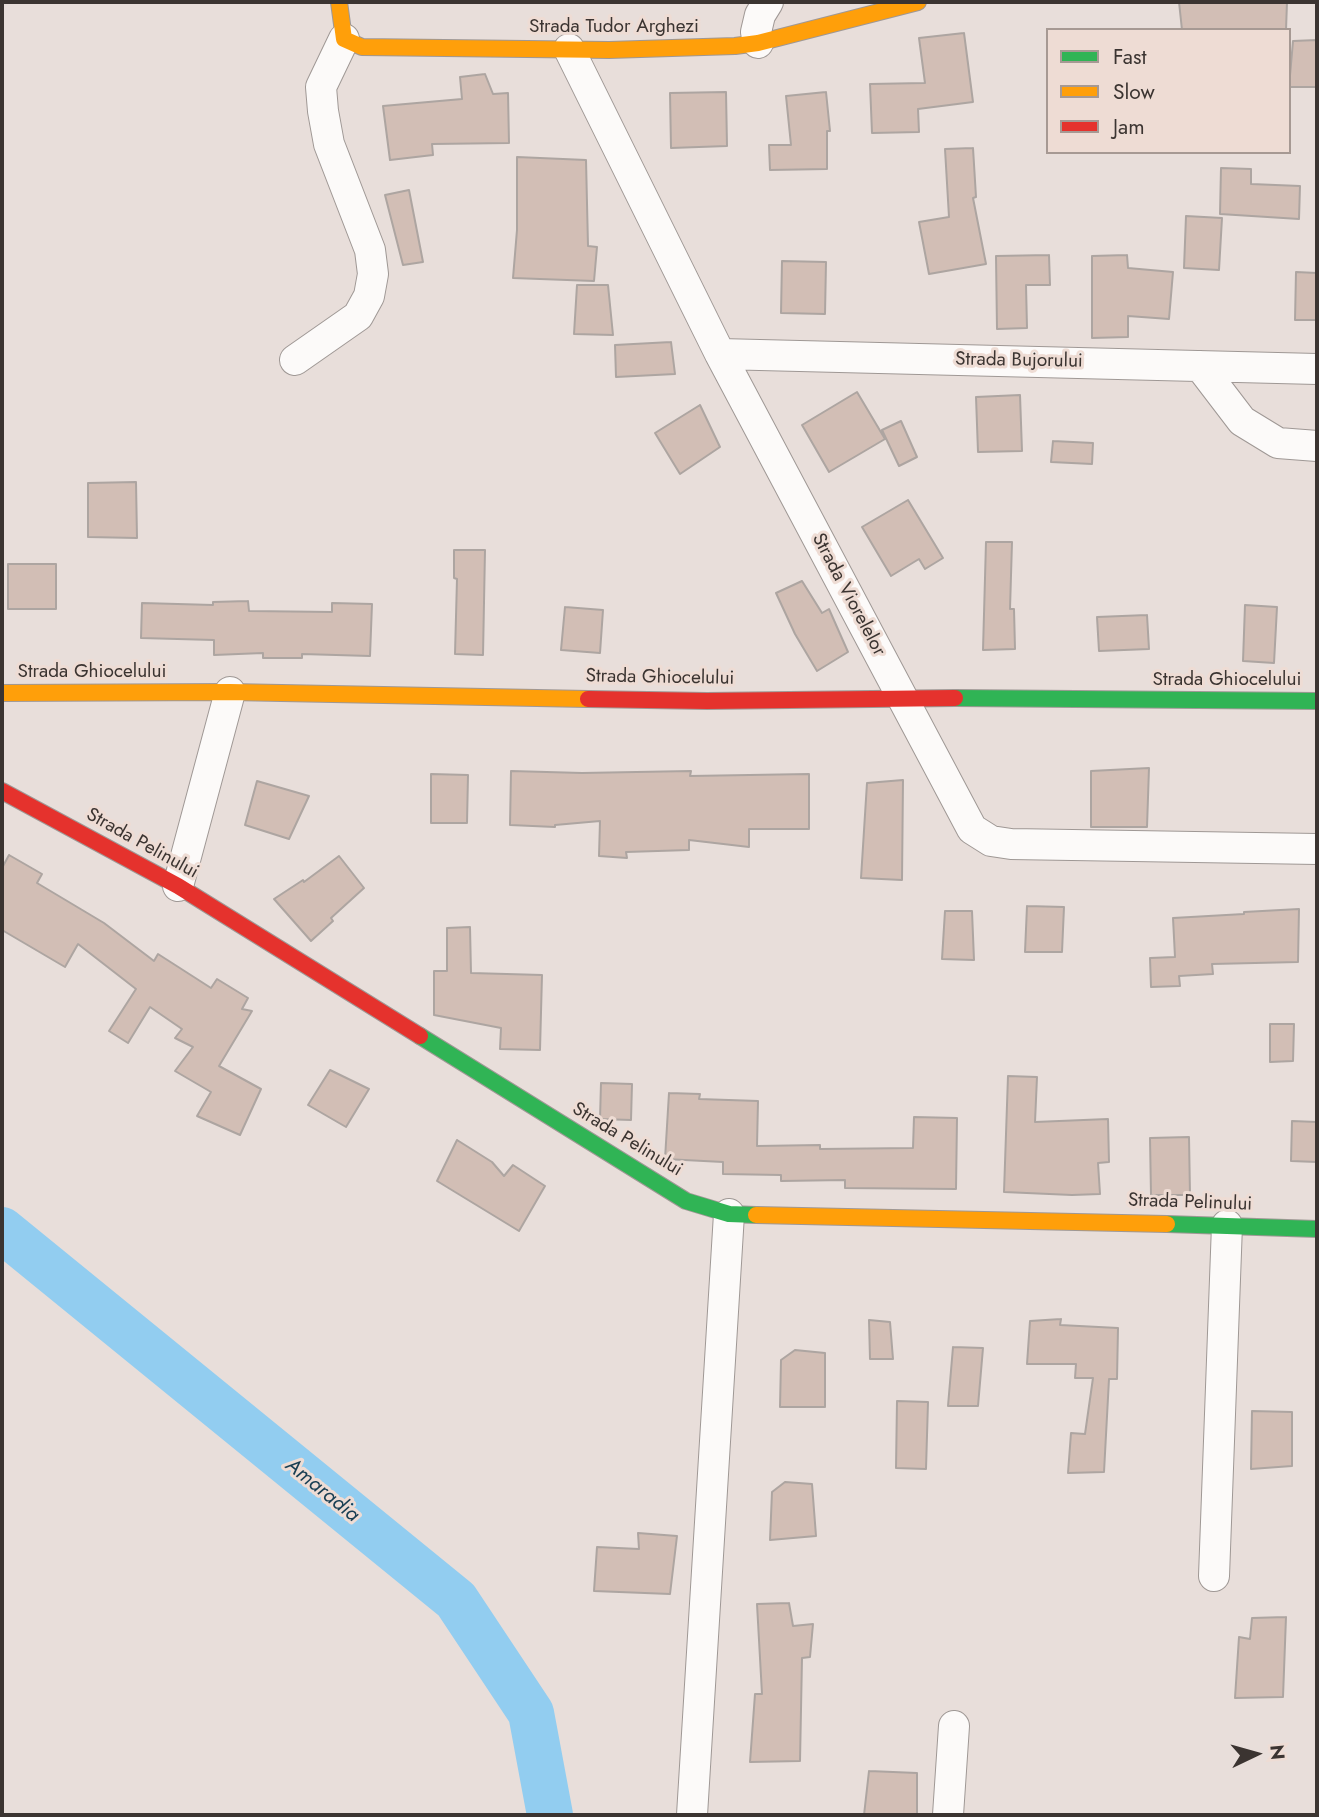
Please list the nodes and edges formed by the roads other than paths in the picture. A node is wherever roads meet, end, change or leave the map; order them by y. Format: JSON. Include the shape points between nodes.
{"nodes":[{"id":1,"x":339,"y":2,"type":"edge"},
{"id":2,"x":768,"y":2,"type":"edge"},
{"id":3,"x":918,"y":2,"type":"edge"},
{"id":4,"x":345,"y":39,"type":"junction"},
{"id":5,"x":758,"y":43,"type":"junction"},
{"id":6,"x":569,"y":49,"type":"junction"},
{"id":7,"x":720,"y":354,"type":"junction"},
{"id":8,"x":295,"y":360,"type":"dead end"},
{"id":9,"x":1200,"y":366,"type":"junction"},
{"id":10,"x":1317,"y":369,"type":"edge"},
{"id":11,"x":1317,"y":446,"type":"edge"},
{"id":12,"x":230,"y":692,"type":"junction"},
{"id":13,"x":2,"y":693,"type":"edge"},
{"id":14,"x":903,"y":698,"type":"junction"},
{"id":15,"x":1317,"y":701,"type":"edge"},
{"id":16,"x":2,"y":791,"type":"edge"},
{"id":17,"x":1317,"y":849,"type":"edge"},
{"id":18,"x":178,"y":886,"type":"junction"},
{"id":19,"x":729,"y":1214,"type":"junction"},
{"id":20,"x":1227,"y":1225,"type":"junction"},
{"id":21,"x":1317,"y":1229,"type":"edge"},
{"id":22,"x":1214,"y":1576,"type":"dead end"},
{"id":23,"x":954,"y":1726,"type":"dead end"},
{"id":24,"x":692,"y":1815,"type":"edge"},
{"id":25,"x":948,"y":1815,"type":"edge"}],
"edges":[{"from":1,"to":4,"type":"street"},
{"from":2,"to":5,"type":"street","via":[[760,15]]},
{"from":3,"to":5,"type":"street","name":"Strada Tudor Arghezi"},
{"from":4,"to":6,"type":"street","name":"Strada Tudor Arghezi","via":[[362,47]]},
{"from":4,"to":8,"type":"street","via":[[321,87],[323,111],[329,144],[370,250],[373,274],[369,296],[358,316]]},
{"from":5,"to":6,"type":"street","name":"Strada Tudor Arghezi"},
{"from":6,"to":7,"type":"street","name":"Strada Viorelelor"},
{"from":7,"to":9,"type":"street","name":"Strada Bujorului"},
{"from":7,"to":14,"type":"street","name":"Strada Viorelelor"},
{"from":9,"to":10,"type":"street","name":"Strada Bujorului"},
{"from":9,"to":11,"type":"street","via":[[1242,421],[1278,443]]},
{"from":12,"to":13,"type":"street","name":"Strada Ghiocelului"},
{"from":12,"to":14,"type":"street","name":"Strada Ghiocelului","via":[[707,701]]},
{"from":12,"to":18,"type":"street"},
{"from":14,"to":15,"type":"street","name":"Strada Ghiocelului"},
{"from":14,"to":17,"type":"street","name":"Strada Viorelelor","via":[[972,829],[991,841]]},
{"from":16,"to":18,"type":"street","name":"Strada Pelinului"},
{"from":18,"to":19,"type":"street","name":"Strada Pelinului","via":[[686,1201]]},
{"from":19,"to":20,"type":"street","name":"Strada Pelinului"},
{"from":19,"to":24,"type":"street"},
{"from":20,"to":21,"type":"street","name":"Strada Pelinului"},
{"from":20,"to":22,"type":"street"},
{"from":23,"to":25,"type":"street"}]}
